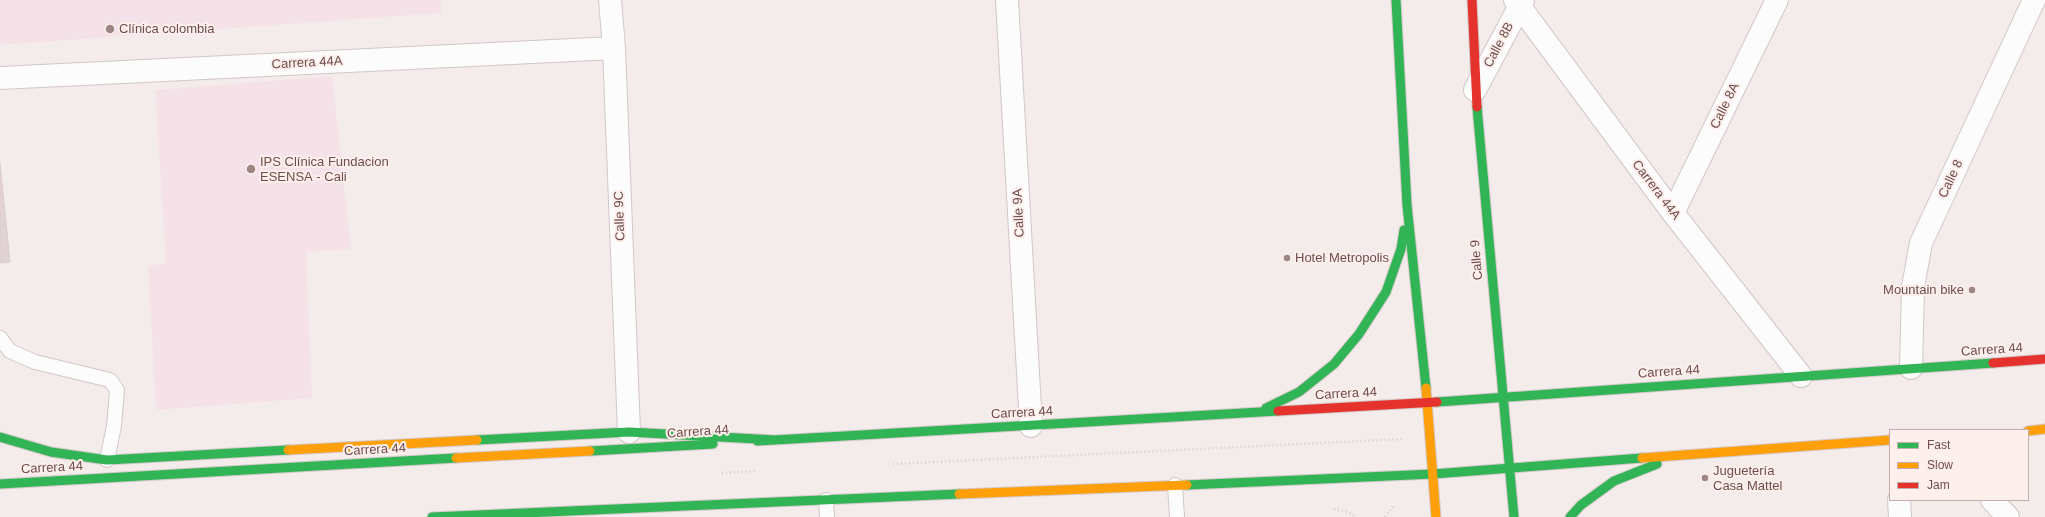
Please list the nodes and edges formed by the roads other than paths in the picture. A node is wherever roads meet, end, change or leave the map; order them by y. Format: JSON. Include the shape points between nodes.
{"nodes":[{"id":1,"x":610,"y":0,"type":"edge"},
{"id":2,"x":1007,"y":0,"type":"edge"},
{"id":3,"x":1396,"y":0,"type":"edge"},
{"id":4,"x":1472,"y":0,"type":"edge"},
{"id":5,"x":1777,"y":0,"type":"edge"},
{"id":6,"x":2034,"y":0,"type":"edge"},
{"id":7,"x":1519,"y":3,"type":"edge"},
{"id":8,"x":614,"y":48,"type":"junction"},
{"id":9,"x":0,"y":78,"type":"edge"},
{"id":10,"x":1476,"y":90,"type":"junction"},
{"id":11,"x":1407,"y":205,"type":"junction"},
{"id":12,"x":1673,"y":213,"type":"junction"},
{"id":13,"x":0,"y":338,"type":"edge"},
{"id":14,"x":2045,"y":359,"type":"edge"},
{"id":15,"x":1912,"y":368,"type":"junction"},
{"id":16,"x":1801,"y":376,"type":"junction"},
{"id":17,"x":1503,"y":397,"type":"junction"},
{"id":18,"x":1427,"y":403,"type":"junction"},
{"id":19,"x":1259,"y":412,"type":"junction"},
{"id":20,"x":1031,"y":426,"type":"junction"},
{"id":21,"x":2045,"y":429,"type":"edge"},
{"id":22,"x":2029,"y":430,"type":"edge"},
{"id":23,"x":629,"y":432,"type":"junction"},
{"id":24,"x":0,"y":437,"type":"edge"},
{"id":25,"x":775,"y":440,"type":"junction"},
{"id":26,"x":1889,"y":440,"type":"edge"},
{"id":27,"x":1693,"y":455,"type":"junction"},
{"id":28,"x":106,"y":460,"type":"junction"},
{"id":29,"x":1510,"y":468,"type":"junction"},
{"id":30,"x":1433,"y":474,"type":"junction"},
{"id":31,"x":0,"y":484,"type":"edge"},
{"id":32,"x":1175,"y":485,"type":"junction"},
{"id":33,"x":821,"y":500,"type":"junction"},
{"id":34,"x":1899,"y":501,"type":"edge"},
{"id":35,"x":1993,"y":501,"type":"edge"},
{"id":36,"x":700,"y":515,"type":"dead end"},
{"id":37,"x":432,"y":517,"type":"edge"},
{"id":38,"x":828,"y":517,"type":"edge"},
{"id":39,"x":1177,"y":517,"type":"edge"},
{"id":40,"x":1436,"y":517,"type":"edge"},
{"id":41,"x":1514,"y":517,"type":"edge"},
{"id":42,"x":1570,"y":517,"type":"edge"},
{"id":43,"x":1900,"y":517,"type":"edge"},
{"id":44,"x":2008,"y":517,"type":"edge"}],
"edges":[{"from":1,"to":8,"type":"street","name":"Calle 9C"},
{"from":2,"to":20,"type":"street","name":"Calle 9A"},
{"from":3,"to":11,"type":"main road"},
{"from":4,"to":10,"type":"main road","name":"Calle 9"},
{"from":5,"to":12,"type":"street","name":"Calle 8A"},
{"from":6,"to":15,"type":"street","name":"Calle 8","via":[[1921,243],[1913,287]]},
{"from":7,"to":10,"type":"street","name":"Calle 8B"},
{"from":7,"to":12,"type":"street","name":"Carrera 44A"},
{"from":8,"to":9,"type":"street","name":"Carrera 44A"},
{"from":8,"to":23,"type":"street","name":"Calle 9C"},
{"from":10,"to":17,"type":"main road","name":"Calle 9"},
{"from":11,"to":18,"type":"main road"},
{"from":11,"to":19,"type":"main road","via":[[1401,249],[1386,292],[1359,334],[1334,364],[1305,387]]},
{"from":12,"to":16,"type":"street","name":"Carrera 44A"},
{"from":13,"to":28,"type":"lane","via":[[10,351],[36,362],[110,380],[117,390],[114,426]]},
{"from":14,"to":15,"type":"main road","name":"Carrera 44"},
{"from":15,"to":16,"type":"main road","name":"Carrera 44"},
{"from":16,"to":17,"type":"main road","name":"Carrera 44"},
{"from":17,"to":18,"type":"main road","name":"Carrera 44"},
{"from":17,"to":29,"type":"main road","name":"Calle 9"},
{"from":18,"to":19,"type":"main road","name":"Carrera 44"},
{"from":18,"to":30,"type":"main road"},
{"from":19,"to":20,"type":"main road","name":"Carrera 44"},
{"from":20,"to":25,"type":"main road","name":"Carrera 44"},
{"from":21,"to":22,"type":"main road"},
{"from":23,"to":25,"type":"main road"},
{"from":23,"to":28,"type":"main road"},
{"from":24,"to":28,"type":"main road","via":[[51,452]]},
{"from":25,"to":31,"type":"main road","name":"Carrera 44"},
{"from":26,"to":27,"type":"main road"},
{"from":27,"to":29,"type":"main road"},
{"from":27,"to":42,"type":"main road","via":[[1653,465],[1614,481],[1580,505]]},
{"from":29,"to":30,"type":"main road"},
{"from":29,"to":41,"type":"main road","name":"Calle 9"},
{"from":30,"to":32,"type":"main road"},
{"from":30,"to":40,"type":"main road"},
{"from":32,"to":33,"type":"main road"},
{"from":32,"to":39,"type":"lane"},
{"from":33,"to":36,"type":"main road","via":[[713,511]]},
{"from":33,"to":37,"type":"main road"},
{"from":33,"to":38,"type":"lane"},
{"from":34,"to":43,"type":"street"},
{"from":35,"to":44,"type":"street"}]}
